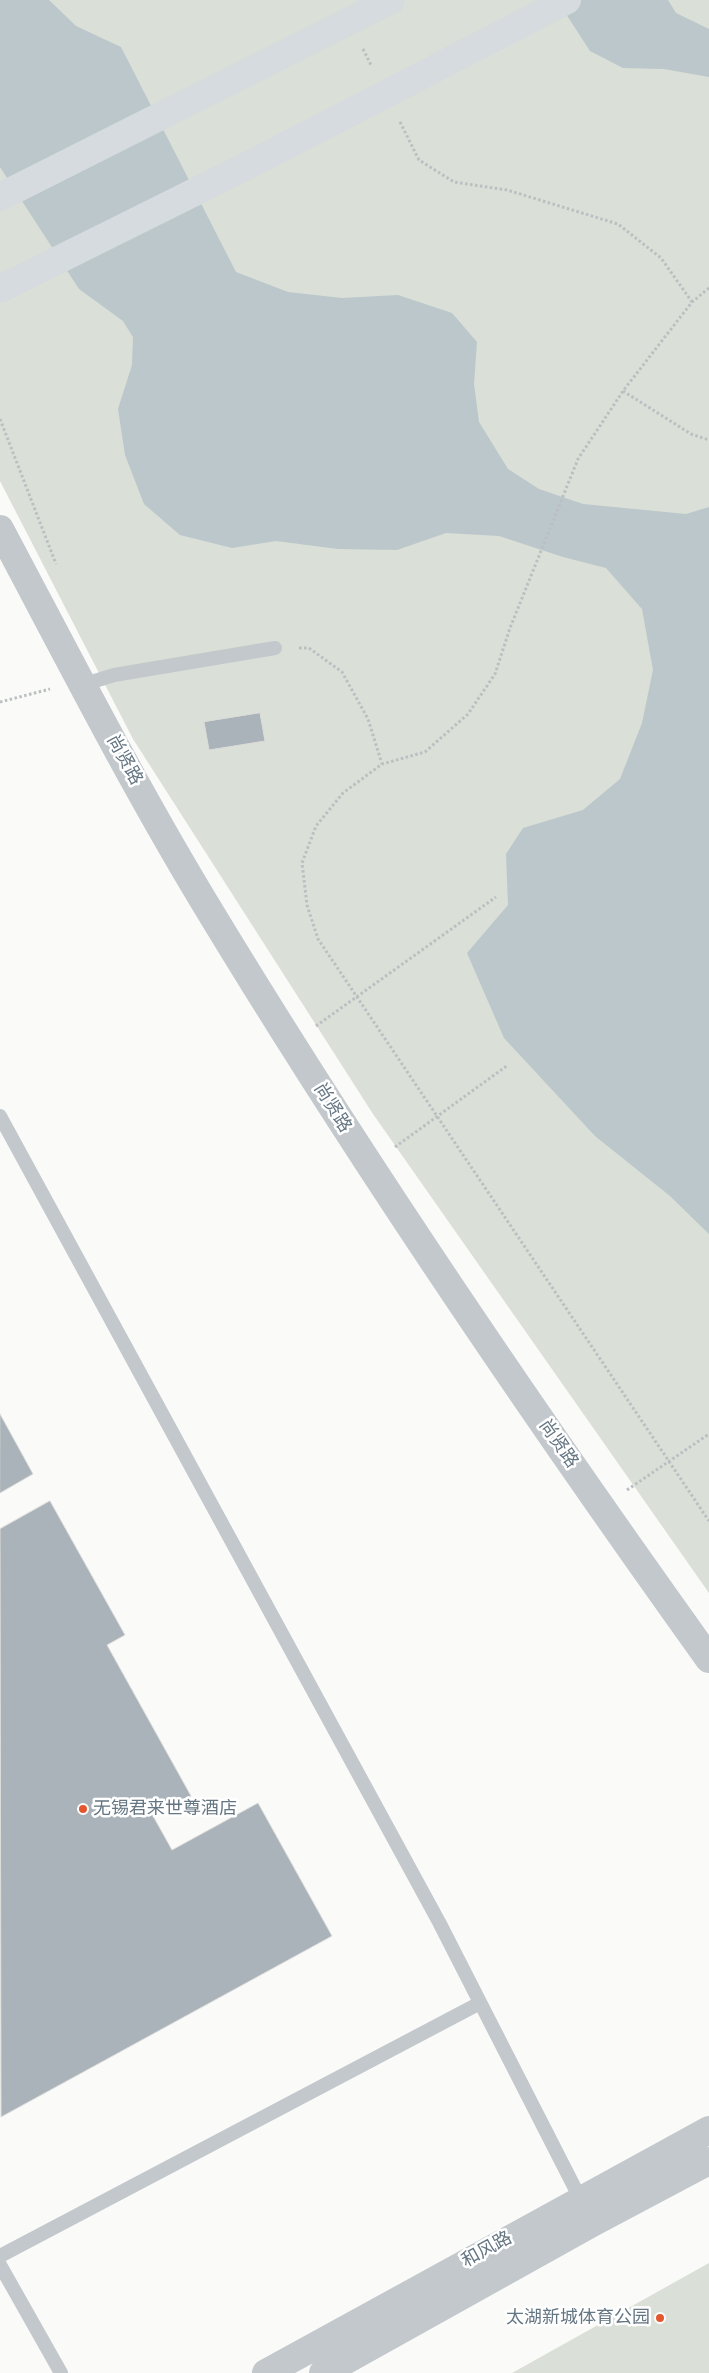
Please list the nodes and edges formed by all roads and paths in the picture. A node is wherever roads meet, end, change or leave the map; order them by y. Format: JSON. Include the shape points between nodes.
{"nodes":[{"id":1,"x":390,"y":0,"type":"edge"},
{"id":2,"x":566,"y":0,"type":"edge"},
{"id":3,"x":361,"y":45,"type":"dead end"},
{"id":4,"x":374,"y":71,"type":"dead end"},
{"id":5,"x":397,"y":116,"type":"dead end"},
{"id":6,"x":0,"y":197,"type":"edge"},
{"id":7,"x":709,"y":288,"type":"edge"},
{"id":8,"x":0,"y":289,"type":"edge"},
{"id":9,"x":692,"y":302,"type":"junction"},
{"id":10,"x":623,"y":391,"type":"junction"},
{"id":11,"x":0,"y":419,"type":"edge"},
{"id":12,"x":709,"y":440,"type":"edge"},
{"id":13,"x":0,"y":529,"type":"edge"},
{"id":14,"x":0,"y":542,"type":"edge"},
{"id":15,"x":58,"y":568,"type":"dead end"},
{"id":16,"x":276,"y":648,"type":"joint"},
{"id":17,"x":80,"y":685,"type":"junction"},
{"id":18,"x":0,"y":702,"type":"edge"},
{"id":19,"x":382,"y":764,"type":"junction"},
{"id":20,"x":496,"y":897,"type":"dead end"},
{"id":21,"x":356,"y":997,"type":"junction"},
{"id":22,"x":292,"y":1044,"type":"junction"},
{"id":23,"x":508,"y":1066,"type":"dead end"},
{"id":24,"x":0,"y":1116,"type":"edge"},
{"id":25,"x":437,"y":1117,"type":"junction"},
{"id":26,"x":370,"y":1166,"type":"junction"},
{"id":27,"x":709,"y":1434,"type":"edge"},
{"id":28,"x":669,"y":1462,"type":"junction"},
{"id":29,"x":602,"y":1507,"type":"junction"},
{"id":30,"x":709,"y":1521,"type":"edge"},
{"id":31,"x":709,"y":1658,"type":"edge"},
{"id":32,"x":709,"y":1669,"type":"edge"},
{"id":33,"x":480,"y":2003,"type":"junction"},
{"id":34,"x":709,"y":2130,"type":"edge"},
{"id":35,"x":709,"y":2161,"type":"edge"},
{"id":36,"x":580,"y":2198,"type":"junction"},
{"id":37,"x":592,"y":2223,"type":"junction"},
{"id":38,"x":0,"y":2256,"type":"edge"},
{"id":39,"x":0,"y":2265,"type":"edge"},
{"id":40,"x":61,"y":2373,"type":"edge"},
{"id":41,"x":266,"y":2373,"type":"edge"},
{"id":42,"x":323,"y":2373,"type":"edge"}],
"edges":[{"from":1,"to":6,"type":"main road"},
{"from":2,"to":8,"type":"main road","via":[[245,167]]},
{"from":3,"to":4,"type":"path"},
{"from":5,"to":9,"type":"path","via":[[419,160],[454,182],[507,190],[618,224],[661,258]]},
{"from":7,"to":9,"type":"path"},
{"from":9,"to":10,"type":"path"},
{"from":10,"to":12,"type":"path","via":[[691,434]]},
{"from":10,"to":19,"type":"path","via":[[578,459],[494,674],[468,714],[425,752]]},
{"from":11,"to":15,"type":"path"},
{"from":13,"to":17,"type":"street","name":"尚贤路"},
{"from":14,"to":17,"type":"street","name":"尚贤路"},
{"from":16,"to":17,"type":"lane","via":[[114,675]]},
{"from":16,"to":19,"type":"path","via":[[308,648],[342,672],[368,720]]},
{"from":17,"to":18,"type":"path"},
{"from":17,"to":22,"type":"street","name":"尚贤路","via":[[201,897]]},
{"from":17,"to":32,"type":"street","name":"尚贤路","via":[[194,898],[335,1127]]},
{"from":19,"to":21,"type":"path","via":[[343,793],[316,826],[302,863],[307,905],[318,938]]},
{"from":20,"to":21,"type":"path"},
{"from":21,"to":22,"type":"path"},
{"from":21,"to":25,"type":"path"},
{"from":22,"to":26,"type":"street","name":"尚贤路"},
{"from":23,"to":25,"type":"path"},
{"from":24,"to":33,"type":"lane"},
{"from":25,"to":26,"type":"path"},
{"from":25,"to":28,"type":"path"},
{"from":26,"to":29,"type":"street","name":"尚贤路"},
{"from":27,"to":28,"type":"path"},
{"from":28,"to":29,"type":"path"},
{"from":28,"to":30,"type":"path"},
{"from":29,"to":31,"type":"street","name":"尚贤路"},
{"from":33,"to":36,"type":"lane"},
{"from":33,"to":38,"type":"lane"},
{"from":34,"to":36,"type":"street","name":"和风路"},
{"from":35,"to":37,"type":"street","name":"和风路"},
{"from":36,"to":37,"type":"lane"},
{"from":36,"to":41,"type":"street","name":"和风路"},
{"from":37,"to":42,"type":"street","name":"和风路"},
{"from":39,"to":40,"type":"lane"}]}
